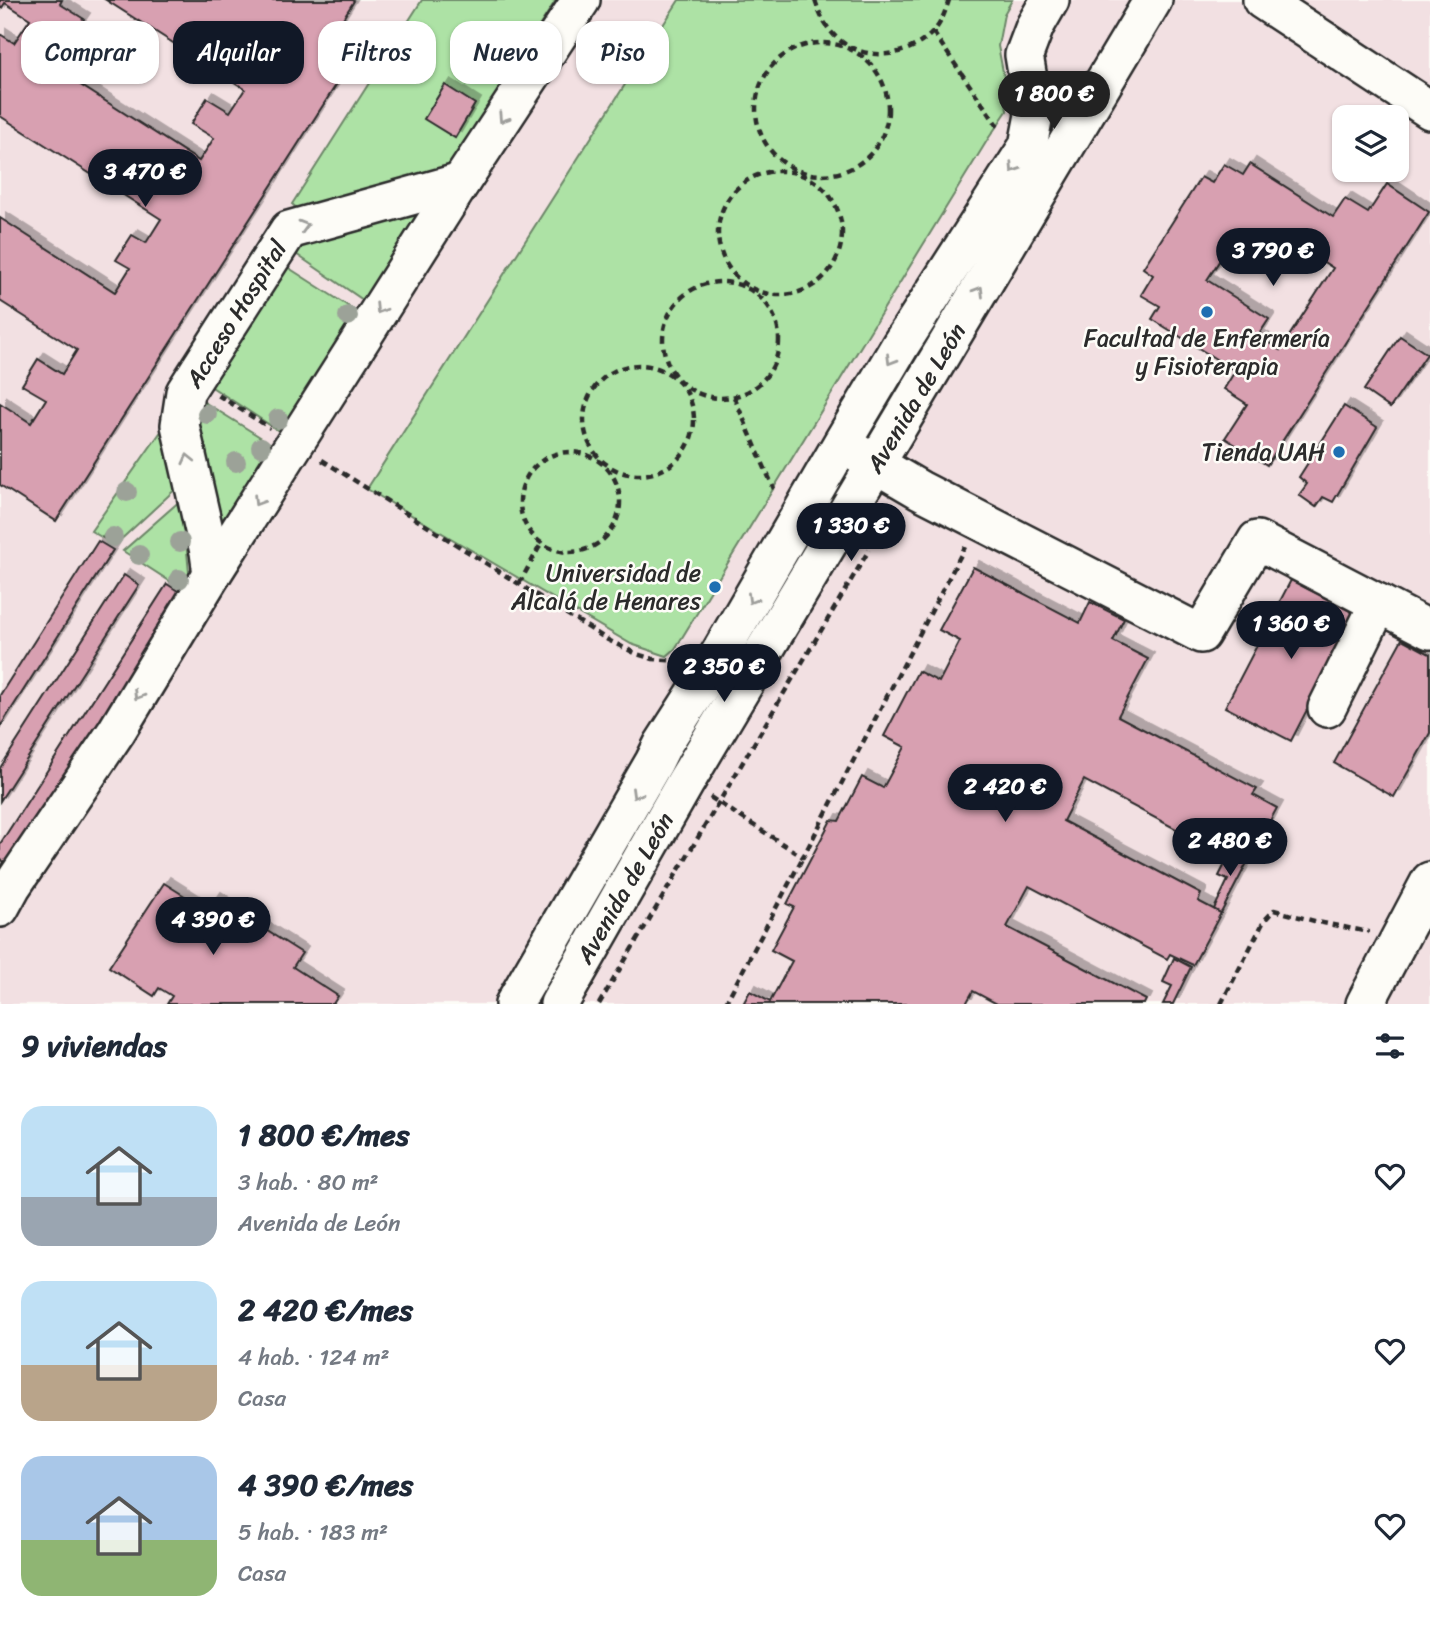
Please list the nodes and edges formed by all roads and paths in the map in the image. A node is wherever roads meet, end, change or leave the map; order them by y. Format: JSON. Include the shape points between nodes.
{"nodes":[{"id":1,"x":582,"y":0,"type":"edge"},
{"id":2,"x":815,"y":0,"type":"edge"},
{"id":3,"x":949,"y":0,"type":"edge"},
{"id":4,"x":1050,"y":0,"type":"edge"},
{"id":5,"x":1153,"y":0,"type":"edge"},
{"id":6,"x":1262,"y":0,"type":"edge"},
{"id":7,"x":933,"y":32,"type":"junction"},
{"id":8,"x":851,"y":47,"type":"junction"},
{"id":9,"x":1029,"y":81,"type":"junction"},
{"id":10,"x":1098,"y":94,"type":"junction"},
{"id":11,"x":1430,"y":110,"type":"edge"},
{"id":12,"x":1028,"y":146,"type":"junction"},
{"id":13,"x":801,"y":172,"type":"junction"},
{"id":14,"x":461,"y":182,"type":"junction"},
{"id":15,"x":750,"y":288,"type":"junction"},
{"id":16,"x":193,"y":380,"type":"junction"},
{"id":17,"x":678,"y":381,"type":"junction"},
{"id":18,"x":734,"y":397,"type":"junction"},
{"id":19,"x":295,"y":443,"type":"junction"},
{"id":20,"x":842,"y":443,"type":"junction"},
{"id":21,"x":876,"y":464,"type":"junction"},
{"id":22,"x":606,"y":466,"type":"junction"},
{"id":23,"x":774,"y":489,"type":"dead end"},
{"id":24,"x":979,"y":520,"type":"junction"},
{"id":25,"x":541,"y":544,"type":"junction"},
{"id":26,"x":869,"y":550,"type":"dead end"},
{"id":27,"x":212,"y":573,"type":"junction"},
{"id":28,"x":519,"y":584,"type":"junction"},
{"id":29,"x":1379,"y":603,"type":"junction"},
{"id":30,"x":1430,"y":630,"type":"edge"},
{"id":31,"x":698,"y":691,"type":"junction"},
{"id":32,"x":1328,"y":708,"type":"dead end"},
{"id":33,"x":713,"y":737,"type":"junction"},
{"id":34,"x":663,"y":744,"type":"junction"},
{"id":35,"x":685,"y":783,"type":"junction"},
{"id":36,"x":719,"y":802,"type":"junction"},
{"id":37,"x":803,"y":857,"type":"junction"},
{"id":38,"x":1430,"y":881,"type":"edge"},
{"id":39,"x":4,"y":891,"type":"edge"},
{"id":40,"x":1395,"y":946,"type":"junction"},
{"id":41,"x":514,"y":1004,"type":"edge"},
{"id":42,"x":559,"y":1004,"type":"edge"},
{"id":43,"x":599,"y":1004,"type":"edge"},
{"id":44,"x":725,"y":1004,"type":"edge"},
{"id":45,"x":1221,"y":1004,"type":"edge"},
{"id":46,"x":1364,"y":1004,"type":"edge"}],
"edges":[{"from":1,"to":14,"type":"street","one_way":true},
{"from":2,"to":8,"type":"path","via":[[834,35]]},
{"from":3,"to":7,"type":"path"},
{"from":4,"to":9,"type":"street","name":"Avenida de León","via":[[1024,55]]},
{"from":5,"to":10,"type":"street","name":"Avenida de León"},
{"from":6,"to":11,"type":"street"},
{"from":7,"to":8,"type":"path","via":[[916,46],[895,54]]},
{"from":7,"to":12,"type":"path","via":[[997,125]]},
{"from":8,"to":13,"type":"path","via":[[869,62],[888,101],[887,124],[879,144],[864,161],[845,172],[823,176]]},
{"from":8,"to":13,"type":"path","via":[[808,44],[788,52],[760,84],[756,105],[762,137],[782,162]]},
{"from":9,"to":10,"type":"street","via":[[1046,99],[1070,106]]},
{"from":9,"to":12,"type":"street","name":"Avenida de León","via":[[1034,115]]},
{"from":21,"to":10,"type":"street","name":"Avenida de León","one_way":true},
{"from":12,"to":20,"type":"street","name":"Avenida de León","one_way":true},
{"from":13,"to":15,"type":"path","via":[[760,174],[742,183],[728,198],[718,238],[723,258]]},
{"from":13,"to":15,"type":"path","via":[[832,199],[841,218],[837,258],[810,288],[791,294]]},
{"from":16,"to":14,"type":"street","name":"Acceso Hospital","one_way":true,"via":[[289,230]]},
{"from":14,"to":19,"type":"street","one_way":true},
{"from":15,"to":17,"type":"path","via":[[714,281],[696,286],[670,311],[663,329],[663,348]]},
{"from":15,"to":18,"type":"path","via":[[775,319],[779,338],[767,376]]},
{"from":16,"to":19,"type":"path"},
{"from":27,"to":16,"type":"street","name":"Acceso Hospital","one_way":true,"via":[[180,425],[185,393]]},
{"from":17,"to":18,"type":"path","via":[[704,396]]},
{"from":17,"to":22,"type":"path","via":[[694,414],[686,449],[659,472],[623,473]]},
{"from":17,"to":22,"type":"path","via":[[646,365],[611,372],[596,384],[587,400],[584,427],[594,452]]},
{"from":18,"to":23,"type":"path"},
{"from":19,"to":27,"type":"street","one_way":true},
{"from":19,"to":28,"type":"path"},
{"from":20,"to":21,"type":"street"},
{"from":20,"to":31,"type":"street","name":"Avenida de León","one_way":true},
{"from":21,"to":24,"type":"street"},
{"from":21,"to":33,"type":"street","name":"Avenida de León"},
{"from":22,"to":25,"type":"path","via":[[620,496],[613,528],[589,549],[572,553]]},
{"from":22,"to":25,"type":"path","via":[[576,451],[543,458],[531,469],[522,484],[521,517]]},
{"from":24,"to":29,"type":"street","via":[[1201,634],[1257,540]]},
{"from":24,"to":37,"type":"path"},
{"from":25,"to":28,"type":"path"},
{"from":26,"to":36,"type":"path"},
{"from":27,"to":39,"type":"street","one_way":true,"via":[[116,732]]},
{"from":28,"to":31,"type":"path","via":[[637,654],[682,661]]},
{"from":29,"to":30,"type":"street"},
{"from":29,"to":32,"type":"street"},
{"from":31,"to":33,"type":"street"},
{"from":31,"to":34,"type":"street","name":"Avenida de León"},
{"from":33,"to":34,"type":"street"},
{"from":33,"to":35,"type":"street","name":"Avenida de León"},
{"from":34,"to":41,"type":"street","name":"Avenida de León","one_way":true},
{"from":35,"to":36,"type":"path"},
{"from":35,"to":42,"type":"street","name":"Avenida de León"},
{"from":36,"to":37,"type":"path"},
{"from":36,"to":43,"type":"path"},
{"from":37,"to":44,"type":"path"},
{"from":38,"to":40,"type":"street"},
{"from":40,"to":45,"type":"path","via":[[1369,932],[1274,910]]},
{"from":40,"to":46,"type":"street"}]}
